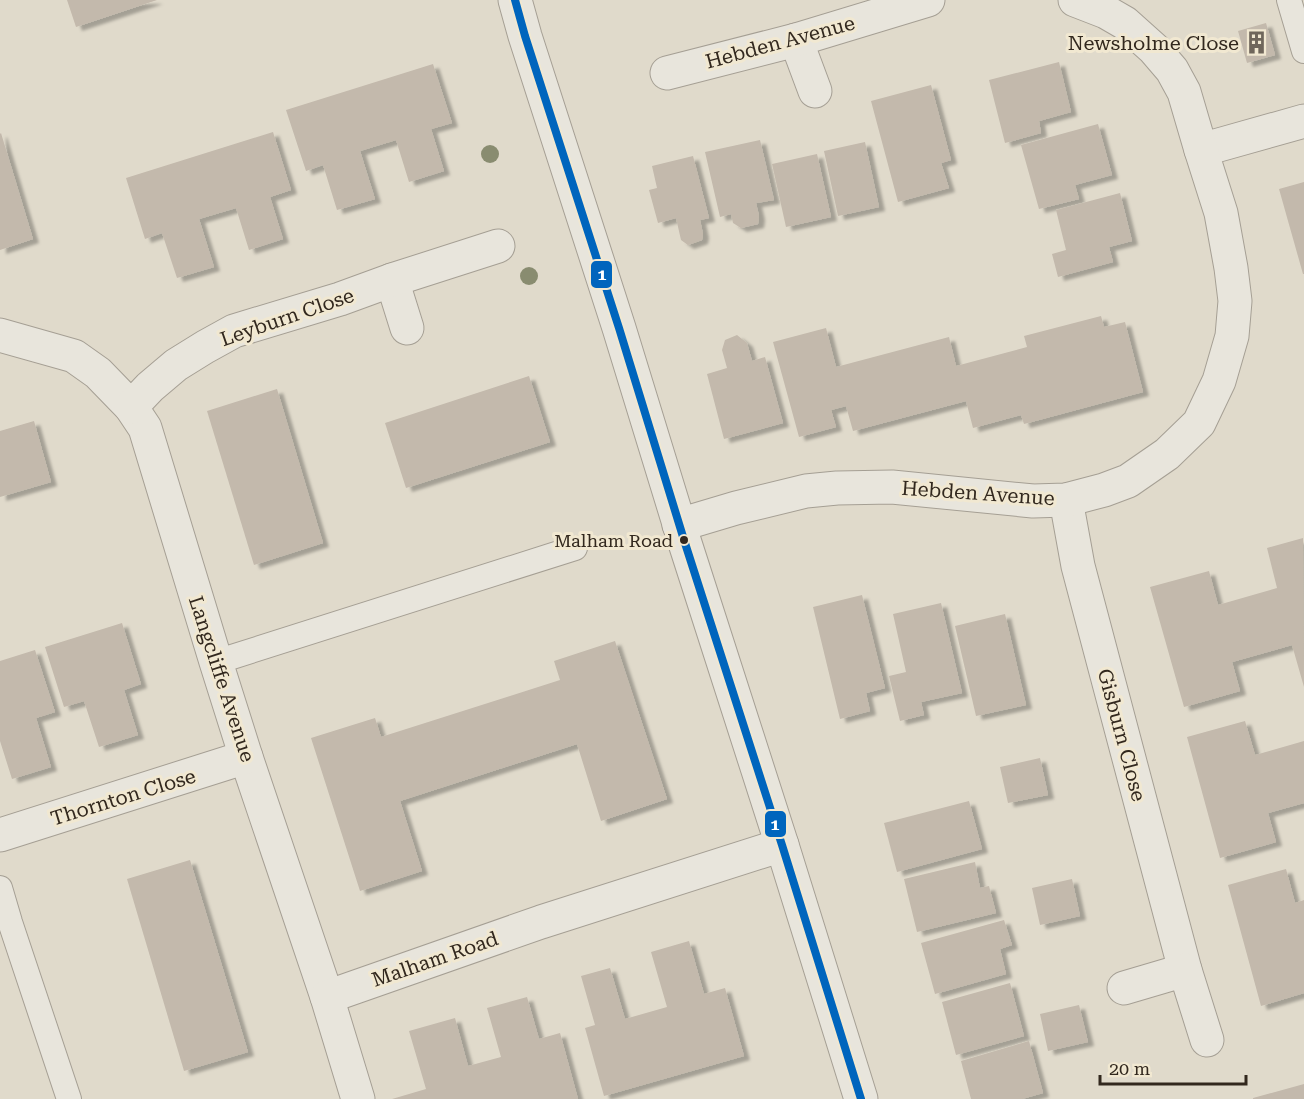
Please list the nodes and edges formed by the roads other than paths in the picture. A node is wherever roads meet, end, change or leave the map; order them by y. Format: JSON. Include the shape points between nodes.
{"nodes":[{"id":1,"x":515,"y":0,"type":"edge"},
{"id":2,"x":928,"y":0,"type":"edge"},
{"id":3,"x":1075,"y":0,"type":"edge"},
{"id":4,"x":1289,"y":0,"type":"edge"},
{"id":5,"x":796,"y":40,"type":"junction"},
{"id":6,"x":1304,"y":51,"type":"edge"},
{"id":7,"x":667,"y":73,"type":"dead end"},
{"id":8,"x":815,"y":91,"type":"dead end"},
{"id":9,"x":1304,"y":121,"type":"edge"},
{"id":10,"x":1201,"y":150,"type":"junction"},
{"id":11,"x":498,"y":246,"type":"dead end"},
{"id":12,"x":392,"y":280,"type":"junction"},
{"id":13,"x":407,"y":328,"type":"dead end"},
{"id":14,"x":0,"y":335,"type":"edge"},
{"id":15,"x":131,"y":407,"type":"junction"},
{"id":16,"x":1066,"y":500,"type":"junction"},
{"id":17,"x":679,"y":525,"type":"junction"},
{"id":18,"x":575,"y":548,"type":"dead end"},
{"id":19,"x":216,"y":662,"type":"junction"},
{"id":20,"x":246,"y":757,"type":"junction"},
{"id":21,"x":0,"y":835,"type":"edge"},
{"id":22,"x":782,"y":845,"type":"junction"},
{"id":23,"x":0,"y":888,"type":"edge"},
{"id":24,"x":1185,"y":970,"type":"junction"},
{"id":25,"x":1124,"y":988,"type":"dead end"},
{"id":26,"x":327,"y":997,"type":"junction"},
{"id":27,"x":1207,"y":1040,"type":"dead end"},
{"id":28,"x":69,"y":1099,"type":"edge"},
{"id":29,"x":358,"y":1099,"type":"edge"},
{"id":30,"x":861,"y":1099,"type":"edge"}],
"edges":[{"from":1,"to":17,"type":"street"},
{"from":2,"to":5,"type":"street","name":"Hebden Avenue"},
{"from":3,"to":10,"type":"street","name":"Hebden Avenue","via":[[1125,23],[1172,70],[1184,92]]},
{"from":4,"to":6,"type":"lane"},
{"from":5,"to":7,"type":"street","name":"Hebden Avenue"},
{"from":5,"to":8,"type":"street"},
{"from":9,"to":10,"type":"street"},
{"from":10,"to":16,"type":"street","name":"Hebden Avenue","via":[[1221,213],[1235,301],[1232,336],[1218,381],[1198,423],[1167,454],[1128,481]]},
{"from":11,"to":12,"type":"street","name":"Leyburn Close"},
{"from":12,"to":13,"type":"street"},
{"from":12,"to":15,"type":"street","name":"Leyburn Close","via":[[234,331],[176,365]]},
{"from":14,"to":15,"type":"street","name":"Langcliffe Avenue","via":[[74,356],[98,373]]},
{"from":15,"to":19,"type":"street","name":"Langcliffe Avenue","via":[[145,428]]},
{"from":16,"to":17,"type":"street","name":"Hebden Avenue","via":[[1033,501],[892,487],[837,488],[794,494]]},
{"from":16,"to":24,"type":"street","name":"Gisburn Close","via":[[1078,566]]},
{"from":17,"to":22,"type":"street"},
{"from":18,"to":19,"type":"lane"},
{"from":19,"to":20,"type":"street","name":"Langcliffe Avenue"},
{"from":20,"to":21,"type":"street","name":"Thornton Close"},
{"from":20,"to":26,"type":"street","name":"Langcliffe Avenue"},
{"from":22,"to":26,"type":"street","name":"Malham Road","via":[[541,922]]},
{"from":22,"to":30,"type":"street"},
{"from":23,"to":28,"type":"lane"},
{"from":24,"to":25,"type":"street"},
{"from":24,"to":27,"type":"street","name":"Gisburn Close"},
{"from":26,"to":29,"type":"street","name":"Langcliffe Avenue"}]}
